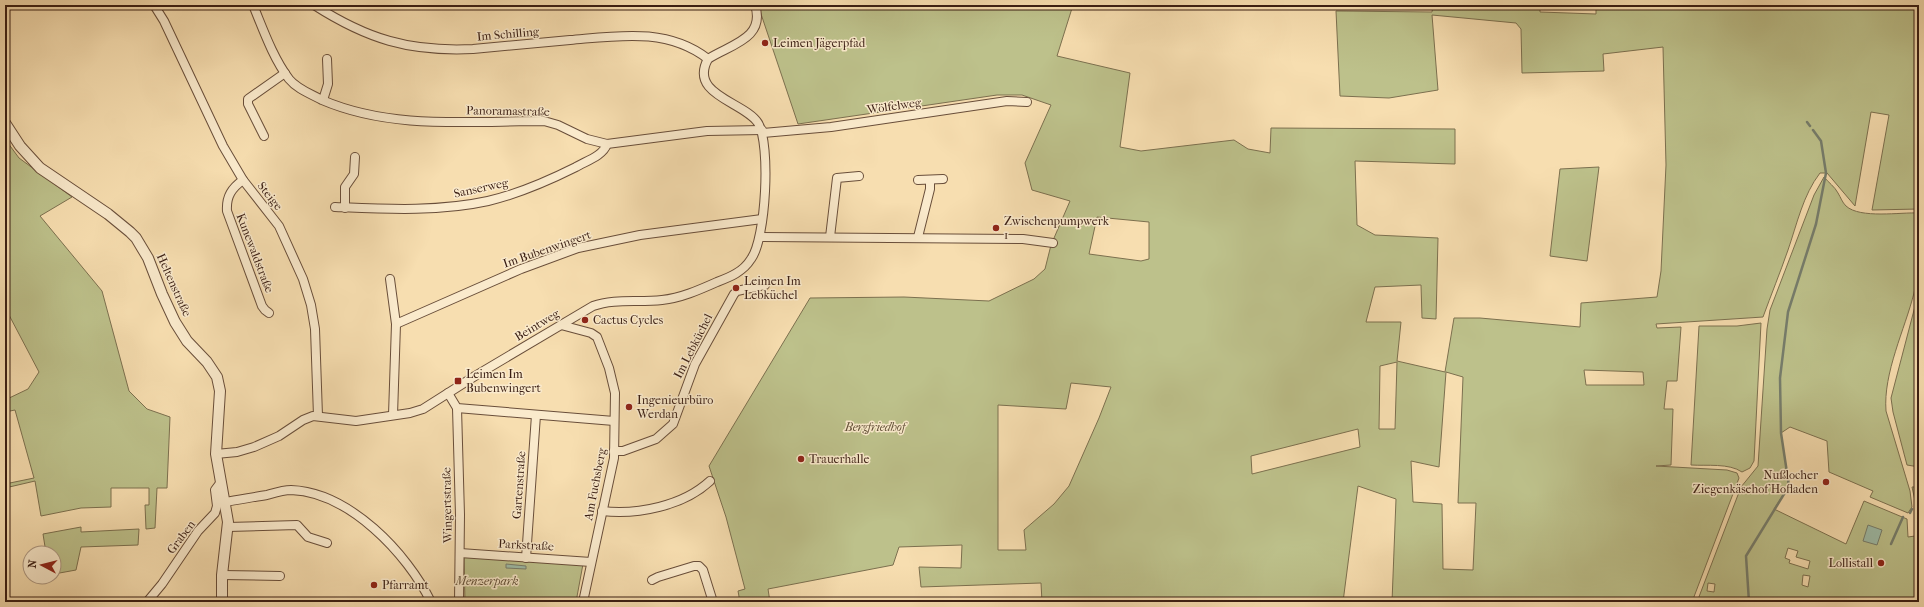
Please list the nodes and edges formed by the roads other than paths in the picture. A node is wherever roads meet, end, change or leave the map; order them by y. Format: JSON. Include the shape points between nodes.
{"nodes":[{"id":1,"x":154,"y":5,"type":"edge"},
{"id":2,"x":254,"y":5,"type":"edge"},
{"id":3,"x":314,"y":5,"type":"edge"},
{"id":4,"x":755,"y":5,"type":"edge"},
{"id":5,"x":327,"y":59,"type":"dead end"},
{"id":6,"x":708,"y":59,"type":"junction"},
{"id":7,"x":286,"y":73,"type":"junction"},
{"id":8,"x":323,"y":100,"type":"junction"},
{"id":9,"x":1027,"y":102,"type":"dead end"},
{"id":10,"x":5,"y":123,"type":"edge"},
{"id":11,"x":762,"y":132,"type":"junction"},
{"id":12,"x":264,"y":136,"type":"dead end"},
{"id":13,"x":607,"y":144,"type":"junction"},
{"id":14,"x":355,"y":157,"type":"dead end"},
{"id":15,"x":859,"y":176,"type":"dead end"},
{"id":16,"x":243,"y":180,"type":"junction"},
{"id":17,"x":918,"y":180,"type":"dead end"},
{"id":18,"x":930,"y":180,"type":"junction"},
{"id":19,"x":943,"y":180,"type":"dead end"},
{"id":20,"x":335,"y":207,"type":"dead end"},
{"id":21,"x":345,"y":208,"type":"junction"},
{"id":22,"x":762,"y":220,"type":"junction"},
{"id":23,"x":760,"y":237,"type":"junction"},
{"id":24,"x":830,"y":237,"type":"junction"},
{"id":25,"x":918,"y":237,"type":"junction"},
{"id":26,"x":1053,"y":243,"type":"dead end"},
{"id":27,"x":390,"y":279,"type":"dead end"},
{"id":28,"x":765,"y":285,"type":"dead end"},
{"id":29,"x":269,"y":313,"type":"dead end"},
{"id":30,"x":396,"y":324,"type":"junction"},
{"id":31,"x":562,"y":325,"type":"junction"},
{"id":32,"x":448,"y":394,"type":"junction"},
{"id":33,"x":457,"y":408,"type":"junction"},
{"id":34,"x":392,"y":415,"type":"junction"},
{"id":35,"x":536,"y":415,"type":"junction"},
{"id":36,"x":318,"y":416,"type":"junction"},
{"id":37,"x":614,"y":421,"type":"junction"},
{"id":38,"x":614,"y":451,"type":"junction"},
{"id":39,"x":216,"y":454,"type":"junction"},
{"id":40,"x":710,"y":481,"type":"dead end"},
{"id":41,"x":221,"y":482,"type":"junction"},
{"id":42,"x":224,"y":502,"type":"junction"},
{"id":43,"x":602,"y":511,"type":"junction"},
{"id":44,"x":228,"y":528,"type":"junction"},
{"id":45,"x":327,"y":544,"type":"dead end"},
{"id":46,"x":460,"y":553,"type":"junction"},
{"id":47,"x":526,"y":558,"type":"junction"},
{"id":48,"x":591,"y":562,"type":"junction"},
{"id":49,"x":222,"y":574,"type":"junction"},
{"id":50,"x":280,"y":576,"type":"dead end"},
{"id":51,"x":652,"y":580,"type":"dead end"},
{"id":52,"x":147,"y":602,"type":"edge"},
{"id":53,"x":222,"y":602,"type":"edge"},
{"id":54,"x":431,"y":602,"type":"edge"},
{"id":55,"x":459,"y":602,"type":"edge"},
{"id":56,"x":583,"y":602,"type":"edge"},
{"id":57,"x":712,"y":602,"type":"edge"}],
"edges":[{"from":1,"to":16,"type":"street","name":"Steige","via":[[223,146]]},
{"from":2,"to":7,"type":"street","name":"Panoramastraße"},
{"from":3,"to":6,"type":"street","name":"Im Schilling","via":[[337,20],[363,32],[421,48],[473,49],[626,35],[679,42]]},
{"from":4,"to":6,"type":"street","via":[[757,20],[752,32],[742,41]]},
{"from":5,"to":8,"type":"street","via":[[328,84]]},
{"from":6,"to":11,"type":"street","via":[[704,75],[711,90],[751,114]]},
{"from":7,"to":8,"type":"street","name":"Panoramastraße","via":[[296,85]]},
{"from":7,"to":12,"type":"street","via":[[248,99]]},
{"from":8,"to":13,"type":"street","name":"Panoramastraße","via":[[366,114],[409,121],[550,122],[587,139]]},
{"from":9,"to":11,"type":"street","name":"Wölfelweg","via":[[1007,101],[831,127]]},
{"from":10,"to":39,"type":"street","name":"Heltenstraße","via":[[20,146],[40,168],[130,232],[142,247],[175,322],[217,377],[220,391]]},
{"from":11,"to":13,"type":"street","name":"Panoramastraße","via":[[707,131]]},
{"from":11,"to":22,"type":"street","name":"Beintweg","via":[[765,164]]},
{"from":13,"to":21,"type":"street","name":"Sanserweg","via":[[597,156],[563,173],[529,188],[488,201],[428,208]]},
{"from":14,"to":21,"type":"street","via":[[354,174],[346,187]]},
{"from":15,"to":24,"type":"street","via":[[833,178]]},
{"from":16,"to":29,"type":"street","name":"Kunewaldstraße","via":[[229,194],[227,211],[262,306]]},
{"from":16,"to":36,"type":"street","name":"Steige","via":[[278,226],[308,292],[316,341]]},
{"from":17,"to":18,"type":"street"},
{"from":18,"to":19,"type":"street"},
{"from":18,"to":25,"type":"street"},
{"from":20,"to":21,"type":"street","name":"Sanserweg"},
{"from":22,"to":23,"type":"street","name":"Beintweg"},
{"from":22,"to":30,"type":"street","name":"Im Bubenwingert","via":[[640,235],[578,248],[521,269]]},
{"from":23,"to":24,"type":"street"},
{"from":23,"to":31,"type":"street","name":"Beintweg","via":[[751,261],[734,275],[672,299],[601,303]]},
{"from":24,"to":25,"type":"street"},
{"from":25,"to":26,"type":"street","via":[[1028,239]]},
{"from":27,"to":30,"type":"street"},
{"from":28,"to":38,"type":"street","name":"Im Lebküchel","via":[[737,291],[734,294],[695,364],[672,426],[656,438],[623,451]]},
{"from":30,"to":34,"type":"street"},
{"from":31,"to":32,"type":"street","name":"Beintweg"},
{"from":31,"to":37,"type":"street","name":"Am Fuchsberg","via":[[591,333],[599,340],[614,388]]},
{"from":32,"to":33,"type":"street"},
{"from":32,"to":34,"type":"street","name":"Beintweg","via":[[423,409]]},
{"from":33,"to":35,"type":"street"},
{"from":33,"to":46,"type":"street","name":"Wingertstraße"},
{"from":34,"to":36,"type":"street","name":"Beintweg","via":[[353,421]]},
{"from":35,"to":37,"type":"street"},
{"from":35,"to":47,"type":"street","name":"Gartenstraße"},
{"from":36,"to":39,"type":"street","name":"Beintweg","via":[[306,418],[279,436],[254,447]]},
{"from":37,"to":38,"type":"street","name":"Am Fuchsberg"},
{"from":38,"to":43,"type":"street","name":"Am Fuchsberg"},
{"from":39,"to":41,"type":"street","name":"Heltenstraße"},
{"from":40,"to":43,"type":"street","via":[[688,496],[664,506],[620,513]]},
{"from":41,"to":42,"type":"street","name":"Heltenstraße"},
{"from":41,"to":52,"type":"street","name":"Graben","via":[[215,490],[215,513],[198,531]]},
{"from":42,"to":44,"type":"street","name":"Heltenstraße"},
{"from":42,"to":54,"type":"street","via":[[288,490],[313,493],[332,500],[362,519],[397,552],[415,574]]},
{"from":43,"to":48,"type":"street","name":"Am Fuchsberg"},
{"from":44,"to":45,"type":"street","via":[[297,525],[308,537]]},
{"from":44,"to":49,"type":"street","name":"Heltenstraße"},
{"from":46,"to":47,"type":"street","name":"Parkstraße"},
{"from":46,"to":55,"type":"street","name":"Wingertstraße"},
{"from":47,"to":48,"type":"street","name":"Parkstraße"},
{"from":48,"to":56,"type":"street","name":"Am Fuchsberg"},
{"from":49,"to":50,"type":"street"},
{"from":49,"to":53,"type":"street","name":"Heltenstraße"},
{"from":51,"to":57,"type":"street","via":[[658,576],[699,566],[703,570]]}]}
